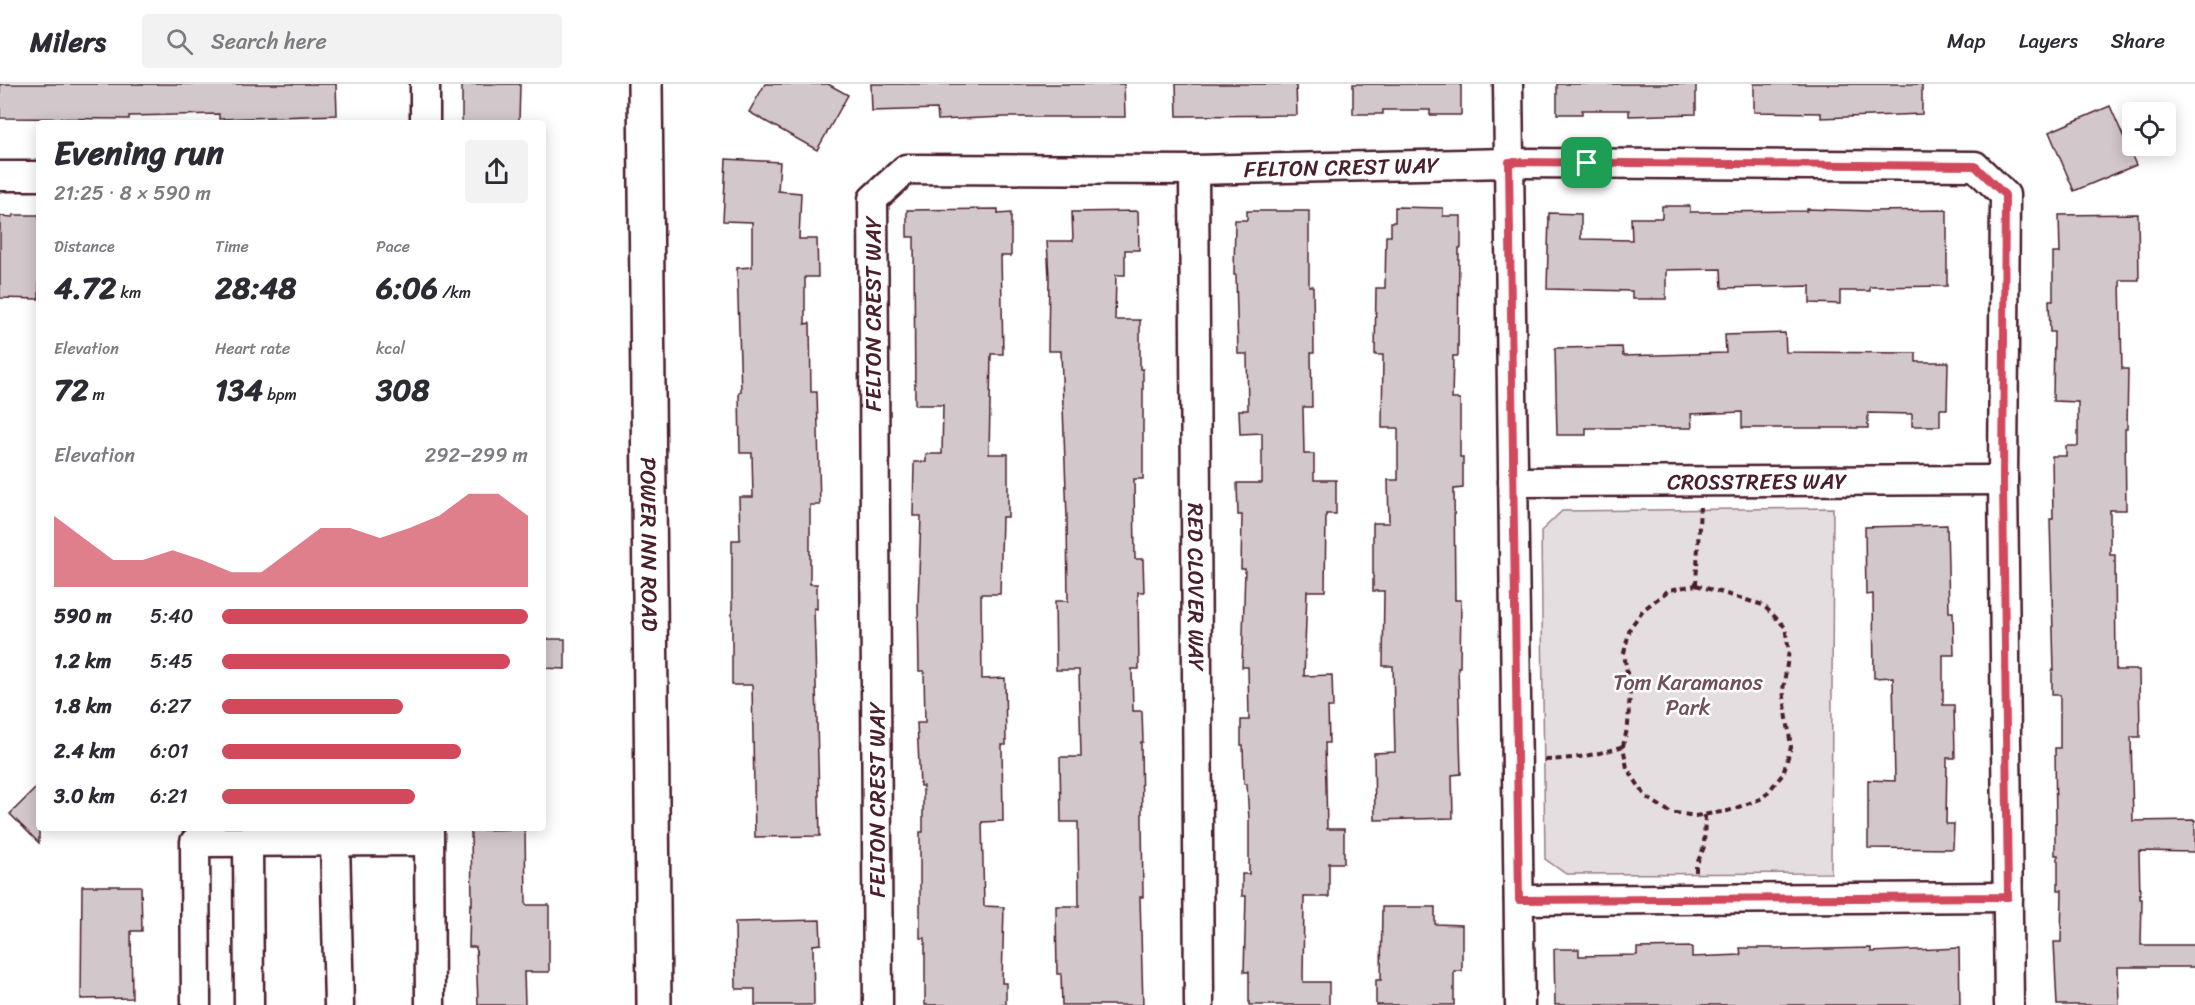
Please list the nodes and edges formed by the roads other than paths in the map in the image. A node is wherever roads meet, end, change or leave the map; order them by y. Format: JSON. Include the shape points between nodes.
{"nodes":[{"id":1,"x":425,"y":84,"type":"edge"},
{"id":2,"x":645,"y":84,"type":"edge"},
{"id":3,"x":1508,"y":84,"type":"edge"},
{"id":4,"x":425,"y":120,"type":"edge"},
{"id":5,"x":1509,"y":162,"type":"junction"},
{"id":6,"x":1194,"y":170,"type":"junction"},
{"id":7,"x":0,"y":176,"type":"edge"},
{"id":8,"x":36,"y":176,"type":"edge"},
{"id":9,"x":2003,"y":480,"type":"junction"},
{"id":10,"x":1513,"y":482,"type":"junction"},
{"id":11,"x":429,"y":834,"type":"edge"},
{"id":12,"x":335,"y":841,"type":"junction"},
{"id":13,"x":248,"y":842,"type":"junction"},
{"id":14,"x":2008,"y":897,"type":"junction"},
{"id":15,"x":1519,"y":900,"type":"junction"},
{"id":16,"x":196,"y":1005,"type":"edge"},
{"id":17,"x":249,"y":1005,"type":"edge"},
{"id":18,"x":339,"y":1005,"type":"edge"},
{"id":19,"x":430,"y":1005,"type":"edge"},
{"id":20,"x":654,"y":1005,"type":"edge"},
{"id":21,"x":878,"y":1005,"type":"edge"},
{"id":22,"x":1199,"y":1005,"type":"edge"},
{"id":23,"x":1520,"y":1005,"type":"edge"},
{"id":24,"x":2009,"y":1005,"type":"edge"}],
"edges":[{"from":1,"to":4,"type":"street"},
{"from":2,"to":20,"type":"main road","name":"POWER INN ROAD"},
{"from":3,"to":5,"type":"street"},
{"from":5,"to":6,"type":"street","name":"FELTON CREST WAY"},
{"from":5,"to":9,"type":"street","name":"FELTON CREST WAY","via":[[1975,166],[2005,195]]},
{"from":5,"to":10,"type":"street"},
{"from":6,"to":21,"type":"street","name":"FELTON CREST WAY","via":[[906,169],[873,200]]},
{"from":6,"to":22,"type":"street","name":"RED CLOVER WAY"},
{"from":7,"to":8,"type":"street"},
{"from":9,"to":10,"type":"street","name":"CROSSTREES WAY"},
{"from":9,"to":14,"type":"street","name":"FELTON CREST WAY"},
{"from":10,"to":15,"type":"street"},
{"from":11,"to":12,"type":"street"},
{"from":11,"to":19,"type":"street"},
{"from":12,"to":13,"type":"street"},
{"from":12,"to":18,"type":"street"},
{"from":13,"to":16,"type":"street","via":[[195,842]]},
{"from":13,"to":17,"type":"street"},
{"from":14,"to":15,"type":"street"},
{"from":14,"to":24,"type":"street","name":"FELTON CREST WAY"},
{"from":15,"to":23,"type":"street"}]}
